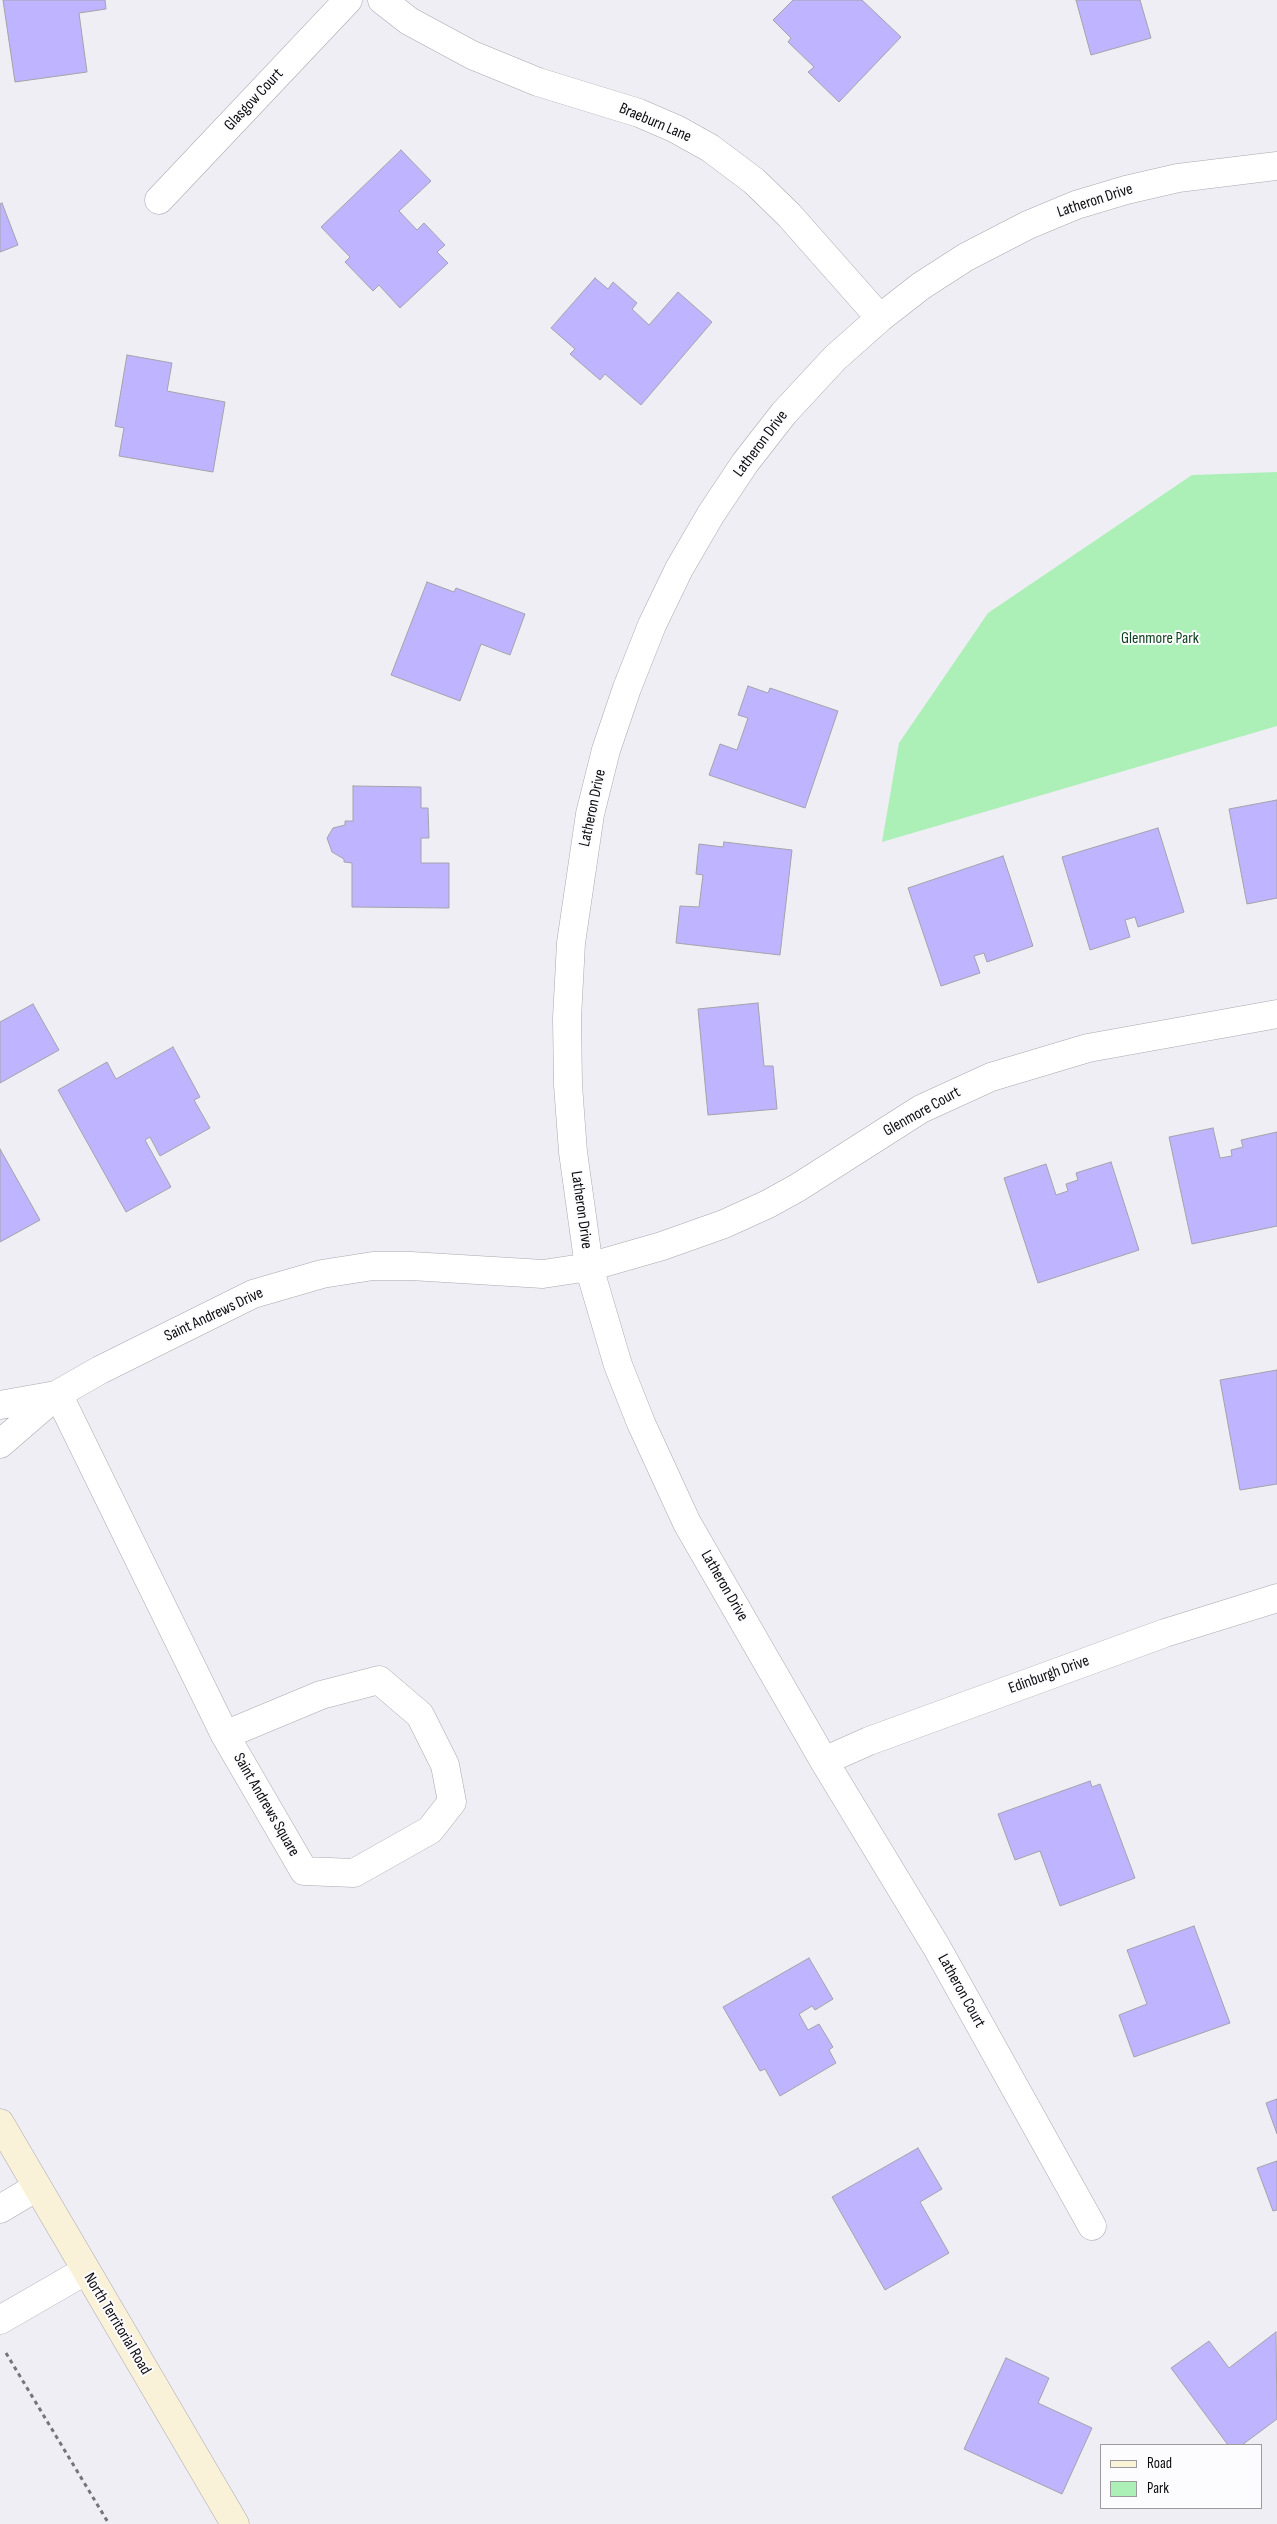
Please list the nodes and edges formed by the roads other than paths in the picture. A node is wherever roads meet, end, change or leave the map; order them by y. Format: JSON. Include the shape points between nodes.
{"nodes":[{"id":1,"x":348,"y":0,"type":"edge"},
{"id":2,"x":382,"y":0,"type":"edge"},
{"id":3,"x":1277,"y":166,"type":"edge"},
{"id":4,"x":159,"y":200,"type":"dead end"},
{"id":5,"x":880,"y":318,"type":"junction"},
{"id":6,"x":1277,"y":1014,"type":"edge"},
{"id":7,"x":589,"y":1267,"type":"junction"},
{"id":8,"x":58,"y":1394,"type":"junction"},
{"id":9,"x":0,"y":1405,"type":"edge"},
{"id":10,"x":0,"y":1444,"type":"edge"},
{"id":11,"x":1277,"y":1598,"type":"edge"},
{"id":12,"x":225,"y":1735,"type":"junction"},
{"id":13,"x":824,"y":1760,"type":"junction"},
{"id":14,"x":0,"y":2123,"type":"edge"},
{"id":15,"x":37,"y":2187,"type":"junction"},
{"id":16,"x":0,"y":2209,"type":"edge"},
{"id":17,"x":1092,"y":2226,"type":"dead end"},
{"id":18,"x":86,"y":2271,"type":"junction"},
{"id":19,"x":0,"y":2320,"type":"edge"},
{"id":20,"x":235,"y":2524,"type":"edge"}],
"edges":[{"from":1,"to":4,"type":"street","name":"Glasgow Court"},
{"from":2,"to":5,"type":"street","name":"Braeburn Lane","via":[[409,21],[472,55],[538,82],[639,113],[710,148],[754,181],[789,215]]},
{"from":3,"to":5,"type":"street","name":"Latheron Drive","via":[[1178,178],[1076,205],[966,257]]},
{"from":5,"to":7,"type":"street","name":"Latheron Drive","via":[[835,358],[784,413],[711,514],[679,569],[652,626],[626,688],[606,750],[579,878],[567,1018],[573,1152]]},
{"from":6,"to":7,"type":"street","name":"Glenmore Court","via":[[1088,1048],[991,1077],[921,1109],[768,1204],[662,1246]]},
{"from":7,"to":8,"type":"street","name":"Saint Andrews Drive","via":[[543,1274],[373,1266],[322,1274],[253,1294]]},
{"from":7,"to":13,"type":"street","name":"Latheron Drive","via":[[618,1365],[668,1485]]},
{"from":8,"to":9,"type":"street","name":"Saint Andrews Drive"},
{"from":8,"to":10,"type":"street","name":"Saint Andrews Drive"},
{"from":8,"to":12,"type":"street","name":"Saint Andrews Square"},
{"from":11,"to":13,"type":"street","name":"Edinburgh Drive","via":[[1165,1633]]},
{"from":12,"to":12,"type":"street","name":"Saint Andrews Square","via":[[304,1871],[354,1873],[430,1830],[452,1802],[445,1765],[420,1715],[380,1680],[321,1695]]},
{"from":13,"to":17,"type":"street","name":"Latheron Court","via":[[936,1946]]},
{"from":14,"to":15,"type":"main road","name":"North Territorial Road"},
{"from":15,"to":16,"type":"street"},
{"from":15,"to":18,"type":"main road","name":"North Territorial Road"},
{"from":18,"to":19,"type":"street"},
{"from":18,"to":20,"type":"main road","name":"North Territorial Road"}]}
